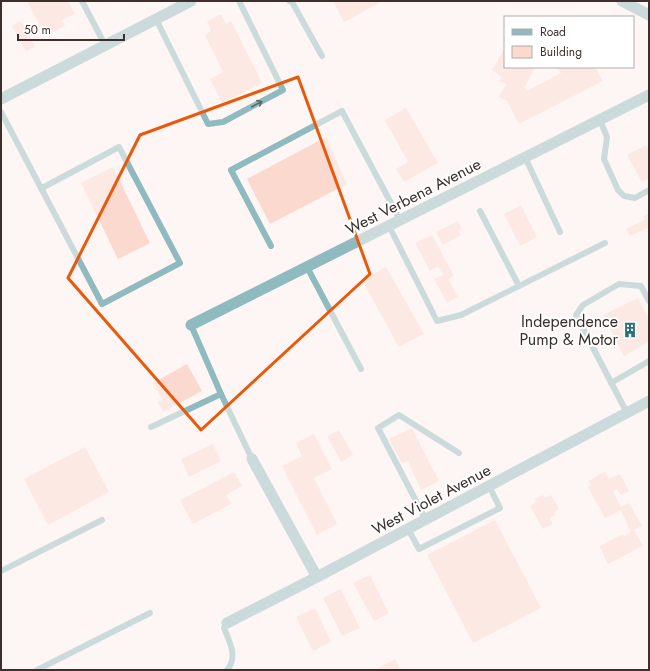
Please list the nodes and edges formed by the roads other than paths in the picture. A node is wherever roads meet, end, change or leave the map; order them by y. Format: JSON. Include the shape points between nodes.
{"nodes":[{"id":1,"x":82,"y":1,"type":"edge"},
{"id":2,"x":191,"y":1,"type":"edge"},
{"id":3,"x":239,"y":1,"type":"edge"},
{"id":4,"x":289,"y":1,"type":"edge"},
{"id":5,"x":622,"y":1,"type":"edge"},
{"id":6,"x":649,"y":15,"type":"edge"},
{"id":7,"x":156,"y":19,"type":"junction"},
{"id":8,"x":105,"y":45,"type":"junction"},
{"id":9,"x":322,"y":56,"type":"dead end"},
{"id":10,"x":649,"y":95,"type":"edge"},
{"id":11,"x":1,"y":99,"type":"edge"},
{"id":12,"x":1,"y":112,"type":"edge"},
{"id":13,"x":600,"y":120,"type":"junction"},
{"id":14,"x":525,"y":157,"type":"junction"},
{"id":15,"x":42,"y":188,"type":"junction"},
{"id":16,"x":649,"y":190,"type":"edge"},
{"id":17,"x":480,"y":211,"type":"dead end"},
{"id":18,"x":400,"y":220,"type":"junction"},
{"id":19,"x":389,"y":226,"type":"junction"},
{"id":20,"x":560,"y":232,"type":"dead end"},
{"id":21,"x":605,"y":244,"type":"dead end"},
{"id":22,"x":271,"y":246,"type":"dead end"},
{"id":23,"x":306,"y":267,"type":"junction"},
{"id":24,"x":519,"y":286,"type":"junction"},
{"id":25,"x":649,"y":301,"type":"edge"},
{"id":26,"x":191,"y":325,"type":"joint"},
{"id":27,"x":649,"y":361,"type":"edge"},
{"id":28,"x":361,"y":369,"type":"dead end"},
{"id":29,"x":611,"y":383,"type":"junction"},
{"id":30,"x":221,"y":394,"type":"junction"},
{"id":31,"x":649,"y":401,"type":"edge"},
{"id":32,"x":627,"y":413,"type":"junction"},
{"id":33,"x":151,"y":428,"type":"dead end"},
{"id":34,"x":459,"y":453,"type":"dead end"},
{"id":35,"x":252,"y":459,"type":"joint"},
{"id":36,"x":489,"y":486,"type":"junction"},
{"id":37,"x":102,"y":520,"type":"dead end"},
{"id":38,"x":426,"y":520,"type":"junction"},
{"id":39,"x":408,"y":529,"type":"junction"},
{"id":40,"x":1,"y":571,"type":"edge"},
{"id":41,"x":317,"y":577,"type":"junction"},
{"id":42,"x":150,"y":612,"type":"dead end"},
{"id":43,"x":228,"y":623,"type":"joint"},
{"id":44,"x":37,"y":670,"type":"edge"},
{"id":45,"x":227,"y":670,"type":"edge"}],
"edges":[{"from":1,"to":8,"type":"lane"},
{"from":2,"to":7,"type":"street"},
{"from":7,"to":3,"type":"lane","one_way":true,"via":[[208,124],[223,122],[283,90]]},
{"from":4,"to":9,"type":"lane","via":[[292,2]]},
{"from":5,"to":6,"type":"street"},
{"from":7,"to":8,"type":"street"},
{"from":8,"to":11,"type":"street"},
{"from":10,"to":13,"type":"street","name":"West Verbena Avenue"},
{"from":12,"to":15,"type":"lane"},
{"from":13,"to":14,"type":"street","name":"West Verbena Avenue"},
{"from":13,"to":16,"type":"lane","via":[[607,137],[604,159],[618,190],[624,196],[635,198]]},
{"from":14,"to":18,"type":"street","name":"West Verbena Avenue"},
{"from":14,"to":20,"type":"lane"},
{"from":15,"to":15,"type":"lane","via":[[102,304],[180,263],[119,147]]},
{"from":17,"to":24,"type":"lane"},
{"from":18,"to":19,"type":"street","name":"West Verbena Avenue"},
{"from":18,"to":22,"type":"lane","via":[[342,111],[230,170]]},
{"from":19,"to":23,"type":"street","name":"West Verbena Avenue"},
{"from":19,"to":24,"type":"lane","via":[[437,321],[462,315]]},
{"from":21,"to":24,"type":"lane"},
{"from":23,"to":26,"type":"street","name":"West Verbena Avenue"},
{"from":23,"to":28,"type":"lane"},
{"from":25,"to":29,"type":"lane","via":[[641,286],[619,284],[583,305],[576,315]]},
{"from":26,"to":30,"type":"lane"},
{"from":27,"to":29,"type":"lane"},
{"from":29,"to":32,"type":"lane"},
{"from":30,"to":33,"type":"lane"},
{"from":30,"to":35,"type":"lane"},
{"from":31,"to":32,"type":"street","name":"West Violet Avenue"},
{"from":32,"to":36,"type":"street","name":"West Violet Avenue"},
{"from":34,"to":38,"type":"lane","via":[[399,415],[378,428]]},
{"from":35,"to":41,"type":"street"},
{"from":36,"to":38,"type":"street","name":"West Violet Avenue"},
{"from":36,"to":39,"type":"lane","via":[[500,508],[419,549]]},
{"from":37,"to":40,"type":"lane"},
{"from":38,"to":39,"type":"street","name":"West Violet Avenue"},
{"from":39,"to":41,"type":"street","name":"West Violet Avenue"},
{"from":41,"to":43,"type":"street","name":"West Violet Avenue"},
{"from":42,"to":44,"type":"lane"},
{"from":43,"to":45,"type":"lane","via":[[224,628],[233,659]]}]}
